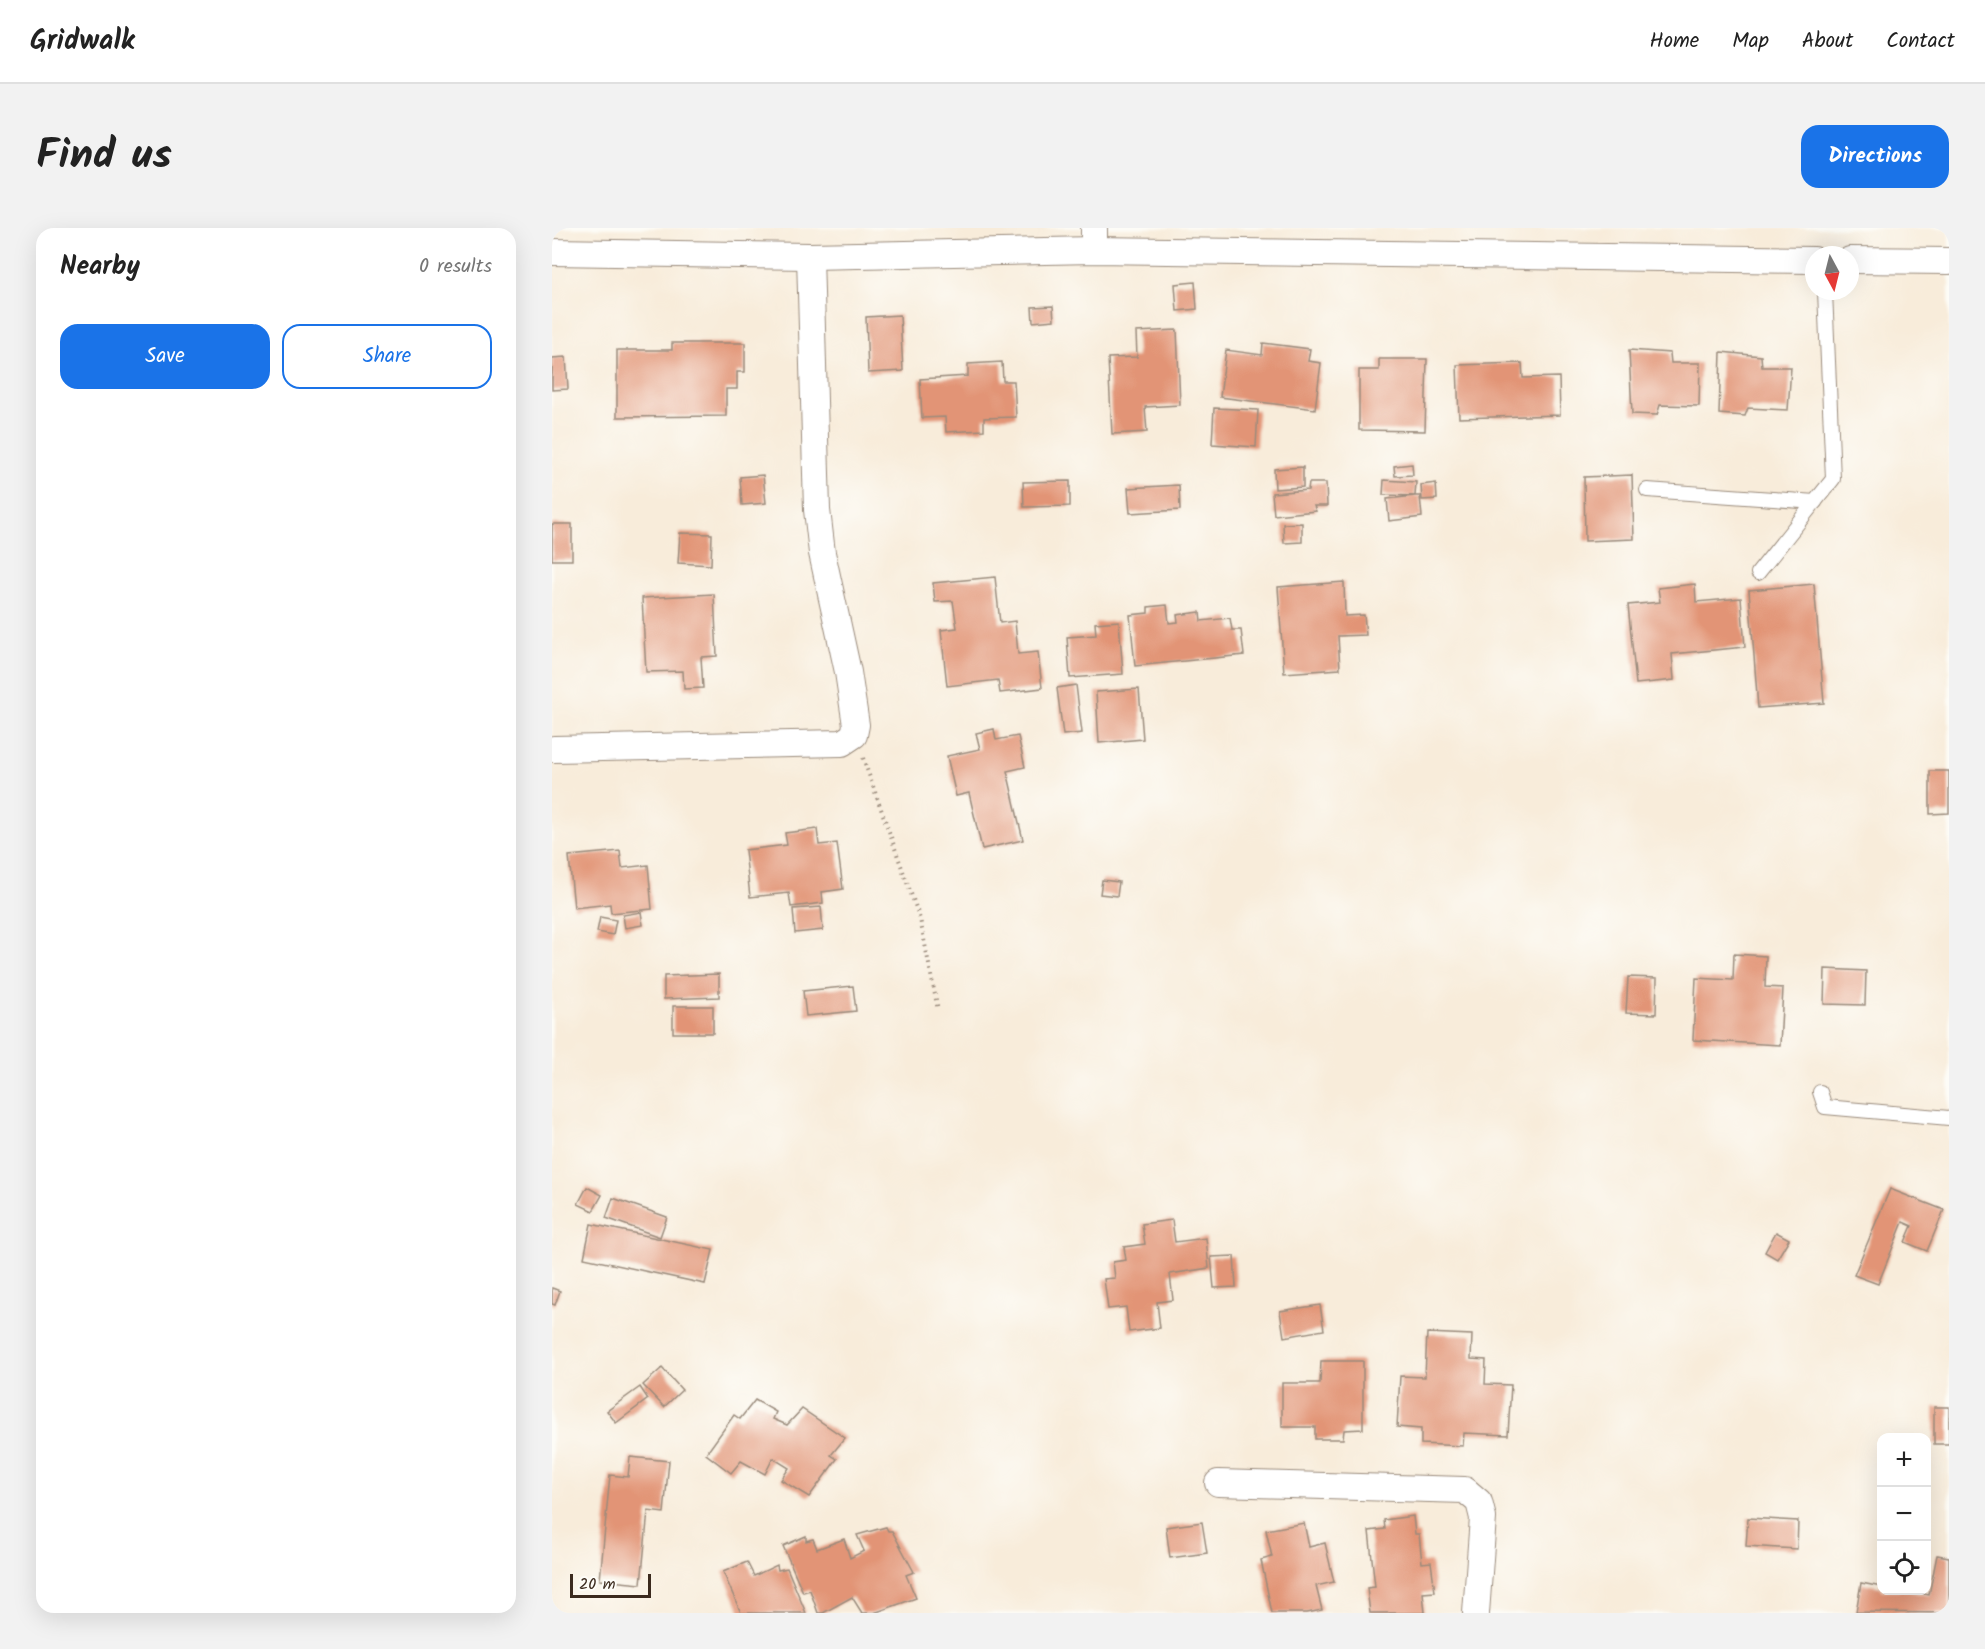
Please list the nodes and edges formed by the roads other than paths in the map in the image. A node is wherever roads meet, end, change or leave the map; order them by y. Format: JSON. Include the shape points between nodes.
{"nodes":[{"id":1,"x":1094,"y":239,"type":"edge"},
{"id":2,"x":552,"y":252,"type":"edge"},
{"id":3,"x":810,"y":256,"type":"junction"},
{"id":4,"x":1805,"y":260,"type":"edge"},
{"id":5,"x":1859,"y":260,"type":"edge"},
{"id":6,"x":1949,"y":261,"type":"edge"},
{"id":7,"x":1825,"y":300,"type":"edge"},
{"id":8,"x":1647,"y":490,"type":"dead end"},
{"id":9,"x":1815,"y":502,"type":"junction"},
{"id":10,"x":1758,"y":573,"type":"dead end"},
{"id":11,"x":554,"y":749,"type":"dead end"},
{"id":12,"x":1820,"y":1092,"type":"dead end"},
{"id":13,"x":1949,"y":1118,"type":"edge"},
{"id":14,"x":1218,"y":1483,"type":"dead end"},
{"id":15,"x":1476,"y":1613,"type":"edge"}],
"edges":[{"from":1,"to":3,"type":"street"},
{"from":1,"to":4,"type":"street"},
{"from":2,"to":3,"type":"street"},
{"from":3,"to":11,"type":"street","via":[[817,510],[822,553],[848,672],[856,724],[854,735],[842,743]]},
{"from":5,"to":6,"type":"street"},
{"from":7,"to":9,"type":"lane","via":[[1833,479]]},
{"from":8,"to":9,"type":"lane"},
{"from":9,"to":10,"type":"lane"},
{"from":12,"to":13,"type":"lane","via":[[1825,1107]]},
{"from":14,"to":15,"type":"street","via":[[1465,1490],[1479,1502],[1483,1518]]}]}
